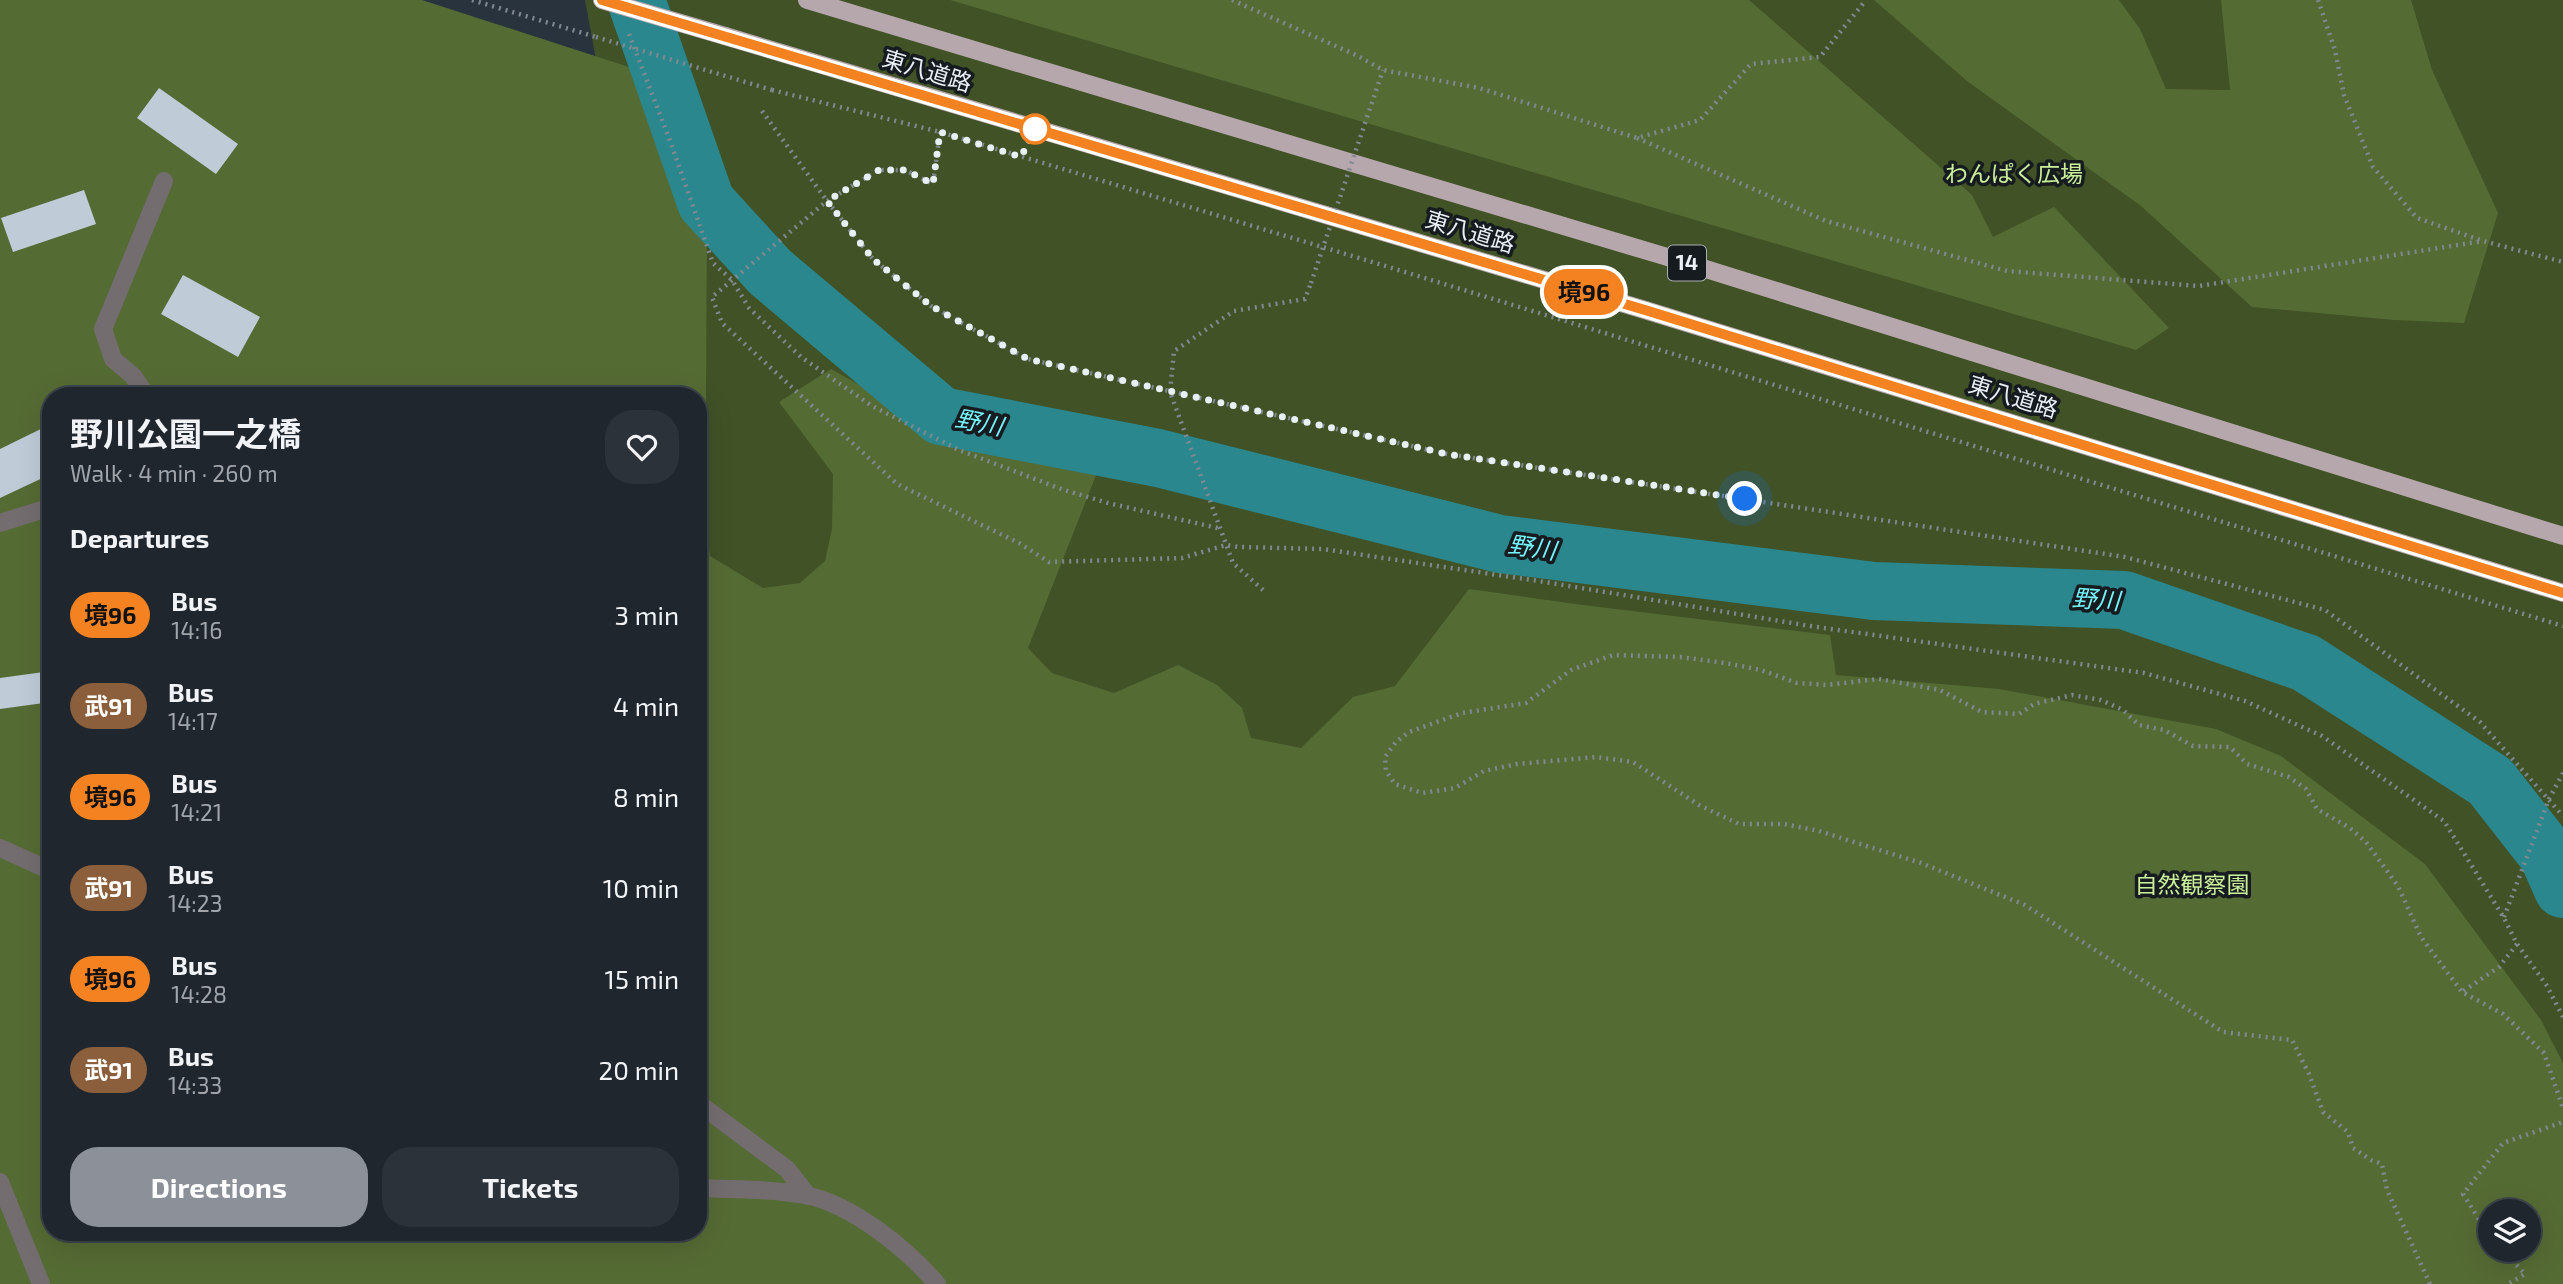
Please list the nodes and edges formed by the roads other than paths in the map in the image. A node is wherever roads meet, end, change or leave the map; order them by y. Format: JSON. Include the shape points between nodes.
{"nodes":[{"id":1,"x":602,"y":0,"type":"edge"},
{"id":2,"x":807,"y":0,"type":"edge"},
{"id":3,"x":164,"y":181,"type":"dead end"},
{"id":4,"x":141,"y":387,"type":"edge"},
{"id":5,"x":42,"y":510,"type":"edge"},
{"id":6,"x":0,"y":523,"type":"edge"},
{"id":7,"x":2563,"y":536,"type":"edge"},
{"id":8,"x":2563,"y":593,"type":"edge"},
{"id":9,"x":0,"y":848,"type":"edge"},
{"id":10,"x":42,"y":867,"type":"edge"},
{"id":11,"x":707,"y":1110,"type":"edge"},
{"id":12,"x":0,"y":1182,"type":"edge"},
{"id":13,"x":707,"y":1188,"type":"edge"},
{"id":14,"x":808,"y":1196,"type":"junction"},
{"id":15,"x":41,"y":1284,"type":"edge"},
{"id":16,"x":937,"y":1284,"type":"edge"}],
"edges":[{"from":1,"to":8,"type":"main road","name":"東八道路","bridge":true,"via":[[1645,310]]},
{"from":2,"to":7,"type":"main road","name":"東八道路","number":"14","via":[[1664,256]]},
{"from":3,"to":4,"type":"lane","via":[[103,329],[113,359]]},
{"from":5,"to":6,"type":"lane"},
{"from":9,"to":10,"type":"lane"},
{"from":11,"to":14,"type":"lane","via":[[787,1169]]},
{"from":12,"to":15,"type":"lane"},
{"from":13,"to":14,"type":"lane"},
{"from":14,"to":16,"type":"lane","via":[[850,1212],[916,1260]]}]}
